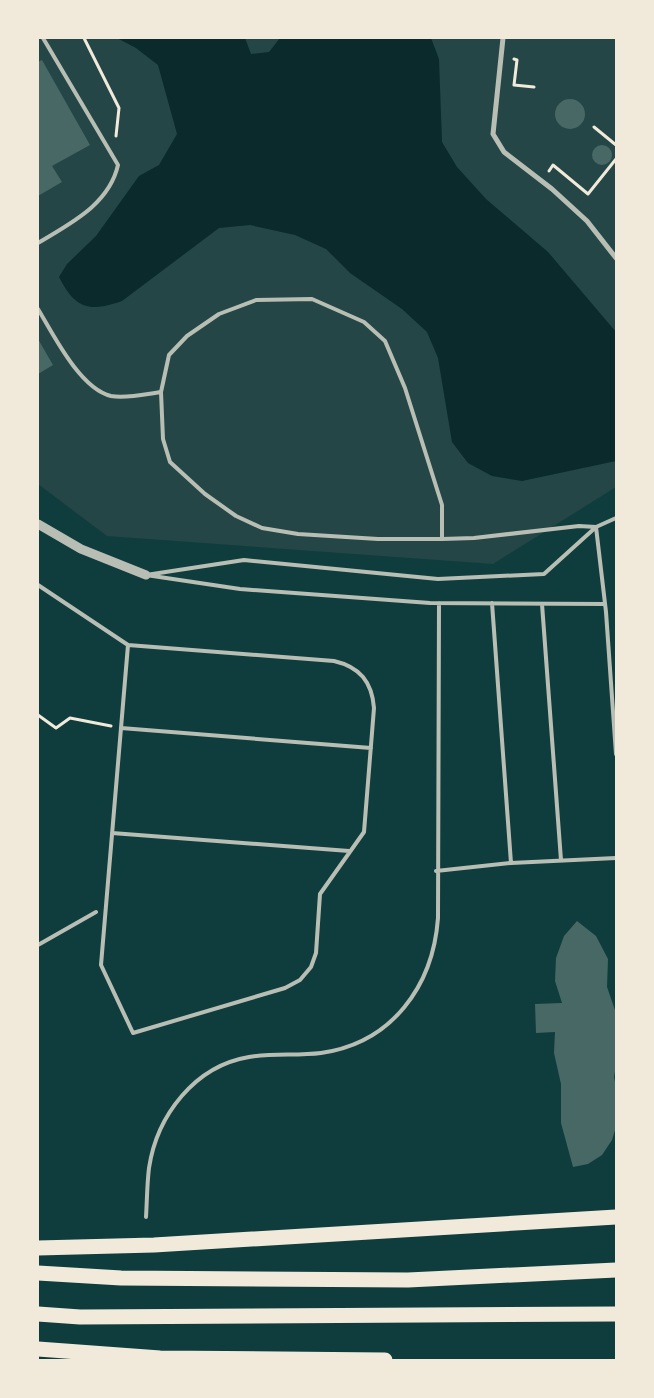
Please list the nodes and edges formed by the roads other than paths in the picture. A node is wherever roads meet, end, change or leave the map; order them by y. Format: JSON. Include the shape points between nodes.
{"nodes":[{"id":1,"x":42,"y":38,"type":"edge"},
{"id":2,"x":503,"y":38,"type":"edge"},
{"id":3,"x":38,"y":244,"type":"edge"},
{"id":4,"x":616,"y":258,"type":"edge"},
{"id":5,"x":38,"y":309,"type":"edge"},
{"id":6,"x":161,"y":392,"type":"junction"},
{"id":7,"x":616,"y":518,"type":"edge"},
{"id":8,"x":38,"y":524,"type":"edge"},
{"id":9,"x":596,"y":527,"type":"junction"},
{"id":10,"x":442,"y":539,"type":"junction"},
{"id":11,"x":146,"y":575,"type":"junction"},
{"id":12,"x":38,"y":585,"type":"edge"},
{"id":13,"x":439,"y":603,"type":"junction"},
{"id":14,"x":492,"y":603,"type":"junction"},
{"id":15,"x":542,"y":604,"type":"junction"},
{"id":16,"x":605,"y":604,"type":"junction"},
{"id":17,"x":128,"y":645,"type":"junction"},
{"id":18,"x":121,"y":728,"type":"junction"},
{"id":19,"x":371,"y":748,"type":"junction"},
{"id":20,"x":616,"y":754,"type":"edge"},
{"id":21,"x":112,"y":833,"type":"junction"},
{"id":22,"x":349,"y":851,"type":"junction"},
{"id":23,"x":616,"y":858,"type":"edge"},
{"id":24,"x":561,"y":860,"type":"junction"},
{"id":25,"x":511,"y":863,"type":"junction"},
{"id":26,"x":436,"y":871,"type":"junction"},
{"id":27,"x":96,"y":912,"type":"dead end"},
{"id":28,"x":38,"y":946,"type":"edge"},
{"id":29,"x":146,"y":1217,"type":"dead end"},
{"id":30,"x":616,"y":1217,"type":"edge"},
{"id":31,"x":38,"y":1248,"type":"edge"},
{"id":32,"x":616,"y":1270,"type":"edge"},
{"id":33,"x":38,"y":1273,"type":"edge"},
{"id":34,"x":38,"y":1314,"type":"edge"},
{"id":35,"x":616,"y":1314,"type":"edge"},
{"id":36,"x":38,"y":1349,"type":"edge"},
{"id":37,"x":386,"y":1360,"type":"edge"}],
"edges":[{"from":1,"to":3,"type":"lane","via":[[118,165],[115,180],[107,193],[78,218]]},
{"from":2,"to":4,"type":"street","via":[[493,134],[504,152],[587,221]]},
{"from":5,"to":6,"type":"lane","via":[[72,367],[90,383],[110,396]]},
{"from":6,"to":10,"type":"lane","via":[[163,439],[170,462],[205,494],[236,516],[262,528],[298,534]]},
{"from":6,"to":10,"type":"lane","via":[[170,355],[187,336],[219,314],[256,300],[312,299],[364,322],[385,342],[405,388],[442,505]]},
{"from":7,"to":9,"type":"lane"},
{"from":8,"to":11,"type":"street","via":[[81,549]]},
{"from":9,"to":10,"type":"lane"},
{"from":9,"to":11,"type":"lane","via":[[544,574],[438,579],[244,560]]},
{"from":9,"to":16,"type":"lane"},
{"from":11,"to":13,"type":"lane","via":[[240,589]]},
{"from":12,"to":17,"type":"lane"},
{"from":13,"to":14,"type":"lane"},
{"from":13,"to":26,"type":"lane"},
{"from":14,"to":15,"type":"lane"},
{"from":14,"to":25,"type":"lane"},
{"from":15,"to":16,"type":"lane"},
{"from":15,"to":24,"type":"lane"},
{"from":16,"to":20,"type":"lane"},
{"from":17,"to":18,"type":"lane"},
{"from":17,"to":19,"type":"lane","via":[[347,664],[363,676],[373,694]]},
{"from":18,"to":19,"type":"lane"},
{"from":18,"to":21,"type":"lane"},
{"from":19,"to":22,"type":"lane","via":[[364,832]]},
{"from":21,"to":22,"type":"lane"},
{"from":21,"to":22,"type":"lane","via":[[101,965],[133,1033],[285,988],[300,980],[311,967],[316,953],[320,894]]},
{"from":23,"to":24,"type":"lane"},
{"from":24,"to":25,"type":"lane"},
{"from":25,"to":26,"type":"lane"},
{"from":26,"to":29,"type":"lane","via":[[438,918],[432,958],[404,1009],[375,1033],[341,1049],[247,1057],[224,1064],[200,1078],[185,1092],[164,1122],[149,1168]]},
{"from":27,"to":28,"type":"lane"},
{"from":30,"to":31,"type":"highway","via":[[164,1245]]},
{"from":32,"to":33,"type":"highway","via":[[408,1280],[121,1278]]},
{"from":34,"to":35,"type":"highway","via":[[90,1317]]},
{"from":36,"to":37,"type":"highway","via":[[160,1358]]}]}
